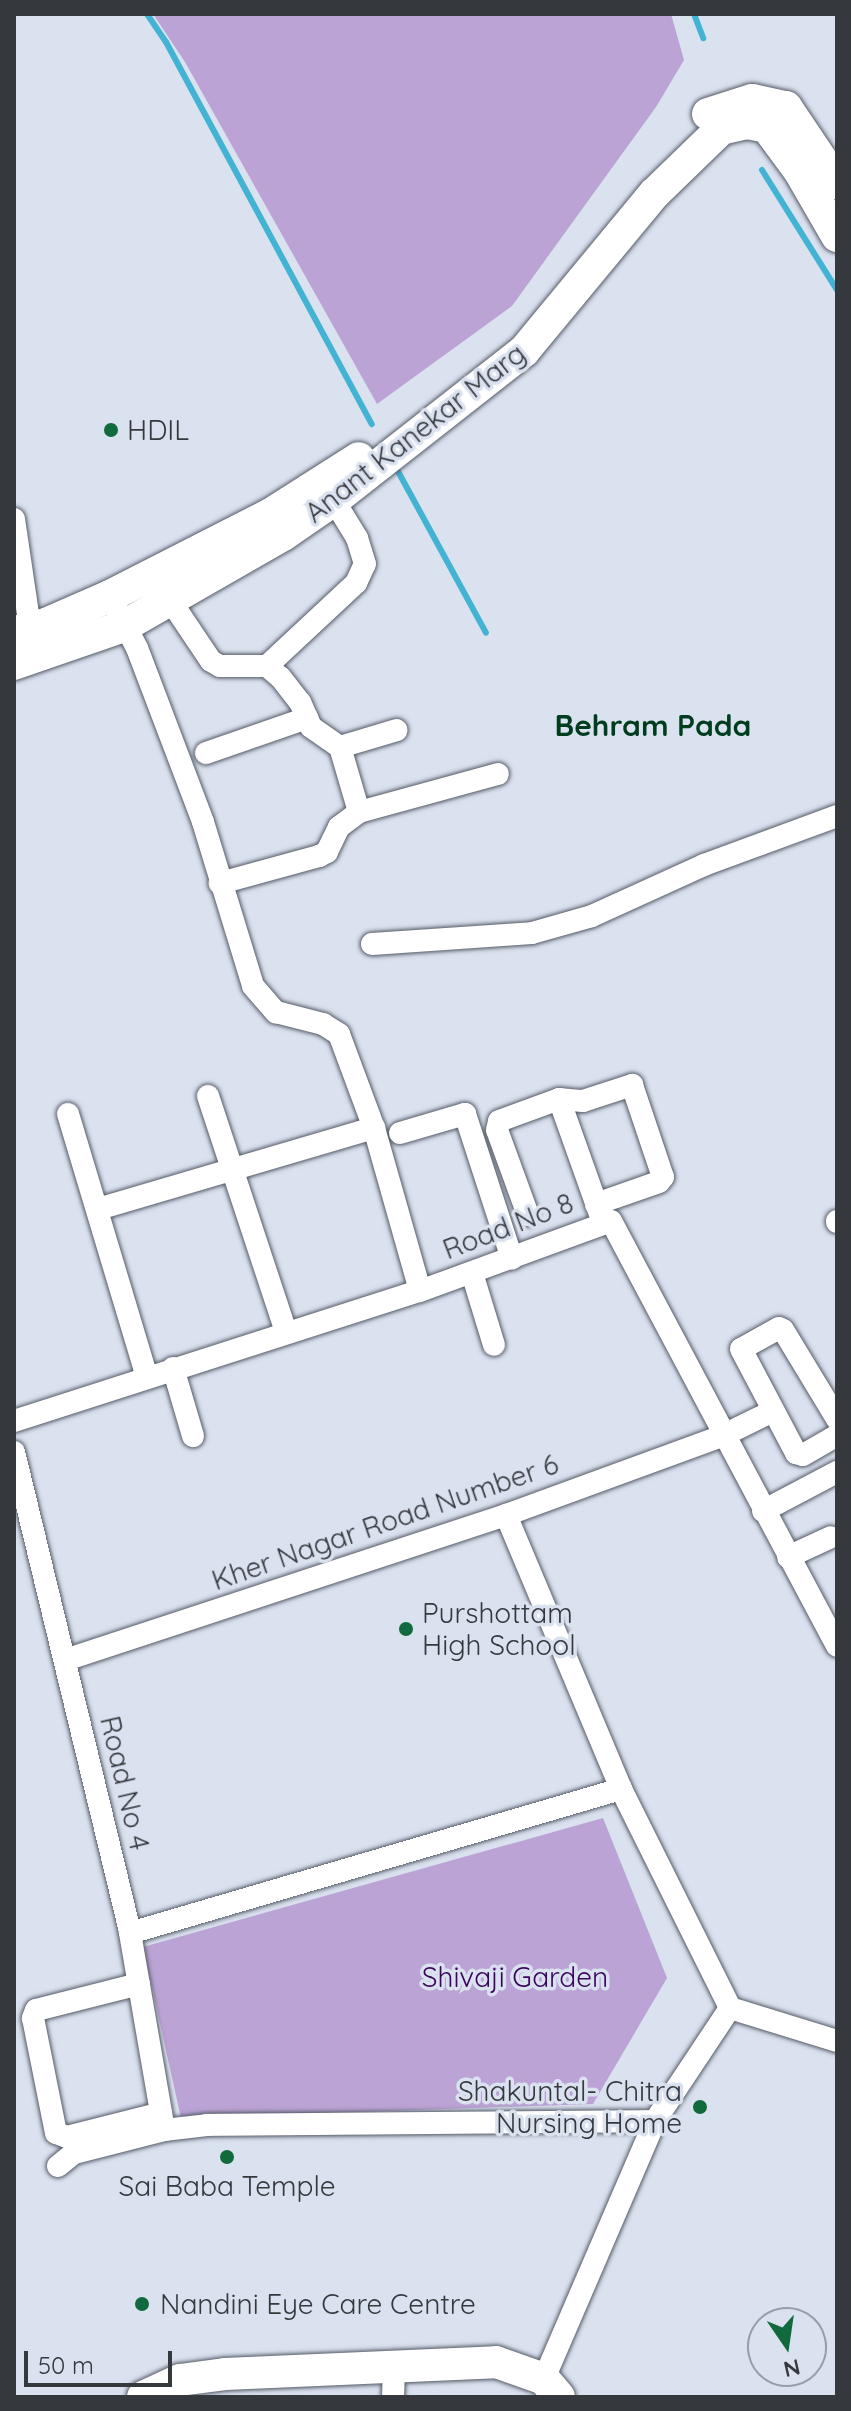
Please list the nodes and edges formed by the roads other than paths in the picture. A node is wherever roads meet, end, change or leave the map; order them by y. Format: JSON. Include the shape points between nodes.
{"nodes":[{"id":1,"x":837,"y":183,"type":"edge"},
{"id":2,"x":837,"y":236,"type":"edge"},
{"id":3,"x":470,"y":386,"type":"junction"},
{"id":4,"x":328,"y":491,"type":"junction"},
{"id":5,"x":14,"y":519,"type":"edge"},
{"id":6,"x":277,"y":524,"type":"junction"},
{"id":7,"x":110,"y":596,"type":"junction"},
{"id":8,"x":170,"y":600,"type":"junction"},
{"id":9,"x":124,"y":626,"type":"junction"},
{"id":10,"x":22,"y":630,"type":"edge"},
{"id":11,"x":14,"y":664,"type":"edge"},
{"id":12,"x":267,"y":666,"type":"junction"},
{"id":13,"x":307,"y":718,"type":"junction"},
{"id":14,"x":397,"y":730,"type":"dead end"},
{"id":15,"x":340,"y":747,"type":"junction"},
{"id":16,"x":206,"y":753,"type":"dead end"},
{"id":17,"x":498,"y":774,"type":"dead end"},
{"id":18,"x":359,"y":812,"type":"junction"},
{"id":19,"x":837,"y":816,"type":"edge"},
{"id":20,"x":220,"y":883,"type":"junction"},
{"id":21,"x":372,"y":944,"type":"dead end"},
{"id":22,"x":208,"y":1096,"type":"dead end"},
{"id":23,"x":559,"y":1099,"type":"junction"},
{"id":24,"x":68,"y":1114,"type":"dead end"},
{"id":25,"x":374,"y":1128,"type":"junction"},
{"id":26,"x":400,"y":1133,"type":"dead end"},
{"id":27,"x":232,"y":1170,"type":"junction"},
{"id":28,"x":98,"y":1209,"type":"junction"},
{"id":29,"x":600,"y":1213,"type":"junction"},
{"id":30,"x":528,"y":1215,"type":"dead end"},
{"id":31,"x":512,"y":1259,"type":"junction"},
{"id":32,"x":472,"y":1273,"type":"junction"},
{"id":33,"x":420,"y":1291,"type":"junction"},
{"id":34,"x":286,"y":1332,"type":"junction"},
{"id":35,"x":494,"y":1345,"type":"dead end"},
{"id":36,"x":173,"y":1368,"type":"junction"},
{"id":37,"x":147,"y":1377,"type":"junction"},
{"id":38,"x":773,"y":1411,"type":"junction"},
{"id":39,"x":837,"y":1419,"type":"edge"},
{"id":40,"x":14,"y":1421,"type":"edge"},
{"id":41,"x":837,"y":1435,"type":"edge"},
{"id":42,"x":193,"y":1436,"type":"dead end"},
{"id":43,"x":722,"y":1436,"type":"junction"},
{"id":44,"x":14,"y":1452,"type":"edge"},
{"id":45,"x":837,"y":1472,"type":"edge"},
{"id":46,"x":763,"y":1511,"type":"junction"},
{"id":47,"x":506,"y":1515,"type":"junction"},
{"id":48,"x":831,"y":1537,"type":"dead end"},
{"id":49,"x":788,"y":1557,"type":"junction"},
{"id":50,"x":832,"y":1623,"type":"edge"},
{"id":51,"x":837,"y":1646,"type":"edge"},
{"id":52,"x":65,"y":1660,"type":"junction"},
{"id":53,"x":621,"y":1789,"type":"junction"},
{"id":54,"x":130,"y":1933,"type":"junction"},
{"id":55,"x":139,"y":1984,"type":"junction"},
{"id":56,"x":730,"y":2008,"type":"junction"},
{"id":57,"x":837,"y":2041,"type":"edge"},
{"id":58,"x":655,"y":2121,"type":"junction"},
{"id":59,"x":162,"y":2122,"type":"junction"},
{"id":60,"x":58,"y":2166,"type":"dead end"},
{"id":61,"x":393,"y":2382,"type":"edge"},
{"id":62,"x":551,"y":2388,"type":"edge"},
{"id":63,"x":143,"y":2397,"type":"edge"}],
"edges":[{"from":1,"to":3,"type":"street","name":"Anant Kanekar Marg","via":[[786,107],[752,100],[704,115],[645,172],[515,339]]},
{"from":2,"to":3,"type":"street","name":"Anant Kanekar Marg","via":[[767,127],[747,123],[721,129],[654,194],[524,351]]},
{"from":3,"to":4,"type":"street","name":"Anant Kanekar Marg"},
{"from":4,"to":6,"type":"street","name":"Anant Kanekar Marg"},
{"from":4,"to":12,"type":"street","via":[[357,538],[365,564],[356,583]]},
{"from":5,"to":10,"type":"street"},
{"from":6,"to":7,"type":"street","name":"Anant Kanekar Marg"},
{"from":6,"to":8,"type":"street","name":"Anant Kanekar Marg"},
{"from":7,"to":9,"type":"street"},
{"from":7,"to":10,"type":"street","name":"Anant Kanekar Marg"},
{"from":8,"to":9,"type":"street","name":"Anant Kanekar Marg"},
{"from":8,"to":12,"type":"street","via":[[211,661],[220,666]]},
{"from":9,"to":11,"type":"street","name":"Anant Kanekar Marg"},
{"from":9,"to":20,"type":"street","via":[[203,822]]},
{"from":12,"to":13,"type":"street","via":[[300,702]]},
{"from":13,"to":15,"type":"street","via":[[318,734]]},
{"from":13,"to":16,"type":"street"},
{"from":14,"to":15,"type":"street"},
{"from":15,"to":18,"type":"street"},
{"from":17,"to":18,"type":"street"},
{"from":18,"to":20,"type":"street","via":[[339,827],[327,852]]},
{"from":19,"to":21,"type":"street","via":[[704,865],[592,916],[532,933]]},
{"from":20,"to":25,"type":"street","via":[[253,986],[276,1012],[323,1024],[339,1034]]},
{"from":22,"to":27,"type":"street"},
{"from":23,"to":29,"type":"street"},
{"from":23,"to":29,"type":"street","via":[[583,1101],[634,1087],[663,1177]]},
{"from":23,"to":30,"type":"street","via":[[497,1124]]},
{"from":24,"to":28,"type":"street"},
{"from":25,"to":27,"type":"street"},
{"from":25,"to":33,"type":"street"},
{"from":26,"to":31,"type":"street","via":[[465,1114]]},
{"from":27,"to":28,"type":"street"},
{"from":27,"to":34,"type":"street"},
{"from":28,"to":37,"type":"street"},
{"from":29,"to":31,"type":"street","name":"Road No 8"},
{"from":29,"to":43,"type":"street","name":"Road No 8","via":[[616,1226]]},
{"from":31,"to":32,"type":"street","name":"Road No 8"},
{"from":32,"to":33,"type":"street","name":"Road No 8"},
{"from":32,"to":35,"type":"street"},
{"from":33,"to":34,"type":"street","name":"Road No 8"},
{"from":34,"to":36,"type":"street","name":"Road No 8"},
{"from":36,"to":37,"type":"street","name":"Road No 8"},
{"from":36,"to":42,"type":"street"},
{"from":37,"to":40,"type":"street","name":"Road No 8"},
{"from":38,"to":39,"type":"street","via":[[740,1351],[779,1328]]},
{"from":38,"to":41,"type":"street","via":[[798,1455]]},
{"from":38,"to":43,"type":"street","name":"Kher Nagar Road Number 6"},
{"from":43,"to":46,"type":"street","name":"Road No 8"},
{"from":43,"to":47,"type":"street","name":"Kher Nagar Road Number 6"},
{"from":44,"to":52,"type":"street","name":"Road No 4"},
{"from":45,"to":46,"type":"street"},
{"from":46,"to":49,"type":"street","name":"Road No 8"},
{"from":47,"to":52,"type":"street","name":"Kher Nagar Road Number 6"},
{"from":47,"to":53,"type":"street"},
{"from":48,"to":49,"type":"street"},
{"from":49,"to":50,"type":"street","name":"Road No 8"},
{"from":50,"to":51,"type":"street","name":"Road No 8"},
{"from":52,"to":54,"type":"street","name":"Road No 4"},
{"from":53,"to":54,"type":"street"},
{"from":53,"to":56,"type":"street"},
{"from":54,"to":55,"type":"street","name":"Road No 4"},
{"from":55,"to":59,"type":"street","name":"Road No 4"},
{"from":55,"to":59,"type":"street","via":[[36,2010],[33,2018],[56,2133],[67,2137]]},
{"from":56,"to":57,"type":"street"},
{"from":56,"to":58,"type":"street"},
{"from":58,"to":59,"type":"street"},
{"from":58,"to":62,"type":"street"},
{"from":59,"to":60,"type":"street","via":[[74,2153]]},
{"from":61,"to":62,"type":"street","via":[[496,2362]]},
{"from":61,"to":63,"type":"street","via":[[225,2374],[180,2380]]}]}
